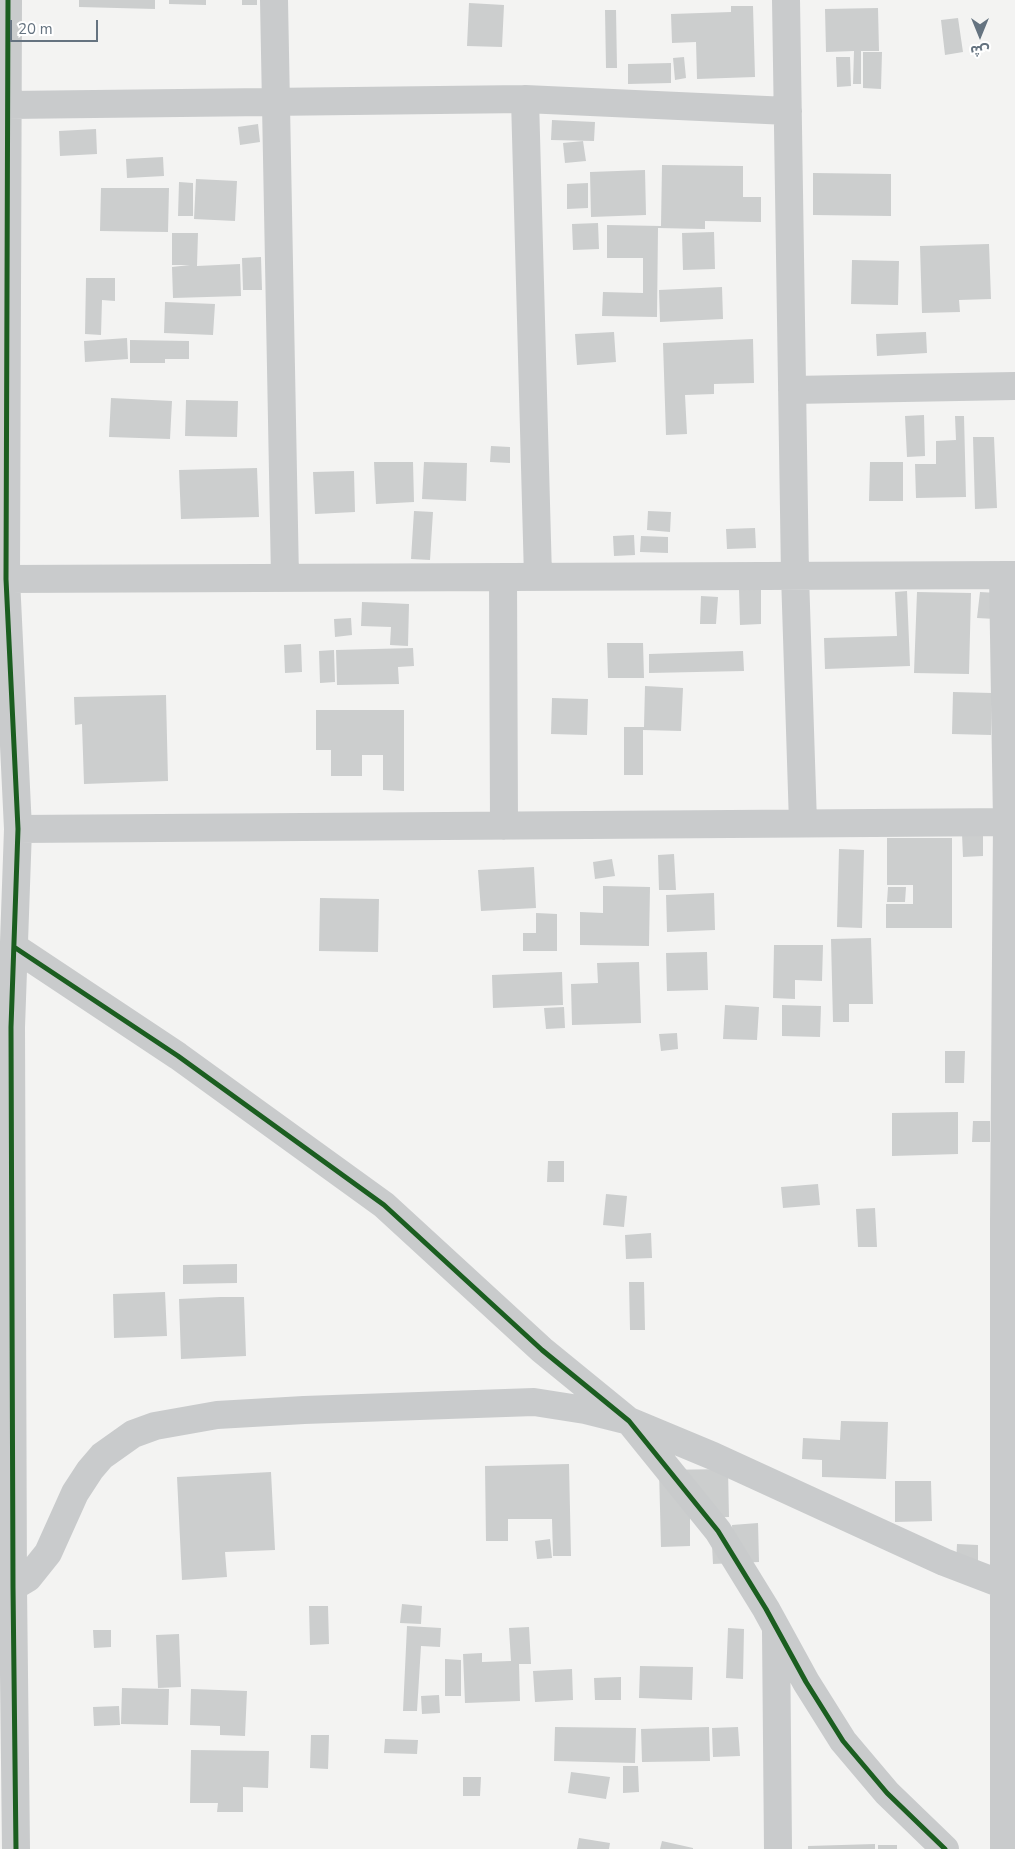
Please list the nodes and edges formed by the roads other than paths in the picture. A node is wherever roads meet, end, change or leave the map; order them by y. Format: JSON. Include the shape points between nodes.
{"nodes":[{"id":1,"x":8,"y":0,"type":"edge"},
{"id":2,"x":274,"y":0,"type":"edge"},
{"id":3,"x":786,"y":0,"type":"edge"},
{"id":4,"x":525,"y":99,"type":"junction"},
{"id":5,"x":276,"y":102,"type":"junction"},
{"id":6,"x":8,"y":105,"type":"junction"},
{"id":7,"x":788,"y":111,"type":"junction"},
{"id":8,"x":1015,"y":386,"type":"edge"},
{"id":9,"x":792,"y":390,"type":"junction"},
{"id":10,"x":795,"y":575,"type":"junction"},
{"id":11,"x":1009,"y":575,"type":"edge"},
{"id":12,"x":503,"y":577,"type":"junction"},
{"id":13,"x":538,"y":577,"type":"junction"},
{"id":14,"x":285,"y":578,"type":"junction"},
{"id":15,"x":6,"y":579,"type":"junction"},
{"id":16,"x":1011,"y":822,"type":"edge"},
{"id":17,"x":803,"y":823,"type":"junction"},
{"id":18,"x":504,"y":826,"type":"junction"},
{"id":19,"x":18,"y":829,"type":"junction"},
{"id":20,"x":14,"y":947,"type":"junction"},
{"id":21,"x":1010,"y":1360,"type":"edge"},
{"id":22,"x":629,"y":1421,"type":"junction"},
{"id":23,"x":1010,"y":1586,"type":"edge"},
{"id":24,"x":13,"y":1587,"type":"junction"},
{"id":25,"x":776,"y":1629,"type":"junction"},
{"id":26,"x":16,"y":1849,"type":"edge"},
{"id":27,"x":778,"y":1849,"type":"edge"},
{"id":28,"x":945,"y":1849,"type":"edge"},
{"id":29,"x":1004,"y":1849,"type":"edge"}],
"edges":[{"from":1,"to":6,"type":"street"},
{"from":2,"to":5,"type":"street"},
{"from":3,"to":7,"type":"street"},
{"from":4,"to":5,"type":"street"},
{"from":4,"to":7,"type":"street"},
{"from":4,"to":13,"type":"street"},
{"from":5,"to":6,"type":"street"},
{"from":5,"to":14,"type":"street"},
{"from":6,"to":15,"type":"street"},
{"from":7,"to":9,"type":"street"},
{"from":8,"to":9,"type":"street"},
{"from":9,"to":10,"type":"street"},
{"from":10,"to":11,"type":"street"},
{"from":10,"to":13,"type":"street"},
{"from":10,"to":17,"type":"street"},
{"from":11,"to":16,"type":"street"},
{"from":12,"to":13,"type":"street"},
{"from":12,"to":14,"type":"street"},
{"from":12,"to":18,"type":"street"},
{"from":14,"to":15,"type":"street"},
{"from":15,"to":19,"type":"street"},
{"from":16,"to":17,"type":"street"},
{"from":16,"to":21,"type":"street"},
{"from":17,"to":18,"type":"street"},
{"from":18,"to":19,"type":"street"},
{"from":19,"to":20,"type":"street"},
{"from":20,"to":22,"type":"street","via":[[178,1056],[384,1205],[542,1350]]},
{"from":20,"to":24,"type":"street"},
{"from":21,"to":23,"type":"street"},
{"from":22,"to":23,"type":"street","via":[[944,1562]]},
{"from":22,"to":24,"type":"street","via":[[534,1402],[217,1415],[155,1426],[133,1434],[102,1456],[75,1494],[48,1553],[28,1578]]},
{"from":22,"to":25,"type":"street","via":[[718,1530]]},
{"from":23,"to":29,"type":"street"},
{"from":24,"to":26,"type":"street"},
{"from":25,"to":27,"type":"street"},
{"from":25,"to":28,"type":"street","via":[[843,1741],[888,1793]]}]}
